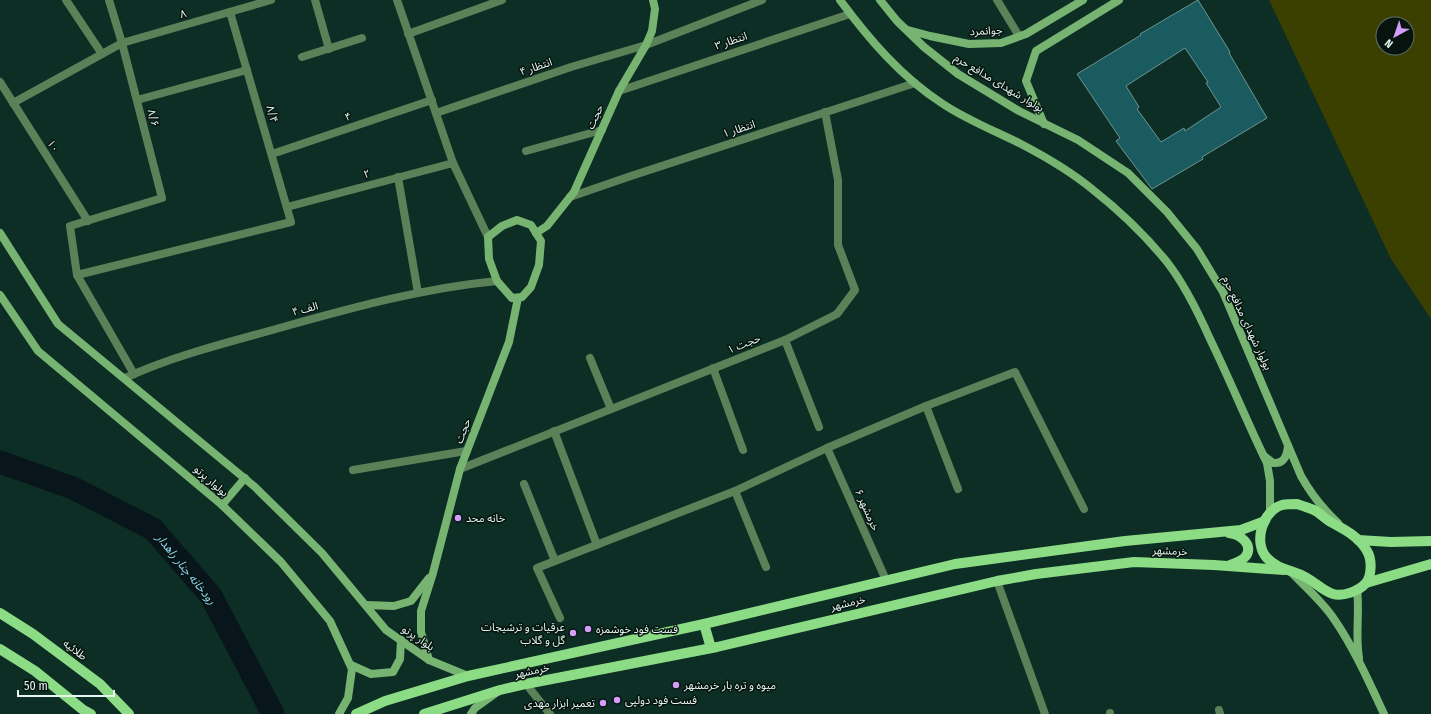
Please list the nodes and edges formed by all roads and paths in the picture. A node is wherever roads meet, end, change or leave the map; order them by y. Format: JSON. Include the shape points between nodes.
{"nodes":[{"id":1,"x":66,"y":0,"type":"edge"},
{"id":2,"x":109,"y":0,"type":"edge"},
{"id":3,"x":271,"y":0,"type":"edge"},
{"id":4,"x":315,"y":0,"type":"edge"},
{"id":5,"x":396,"y":0,"type":"edge"},
{"id":6,"x":502,"y":0,"type":"edge"},
{"id":7,"x":653,"y":0,"type":"edge"},
{"id":8,"x":762,"y":0,"type":"edge"},
{"id":9,"x":840,"y":0,"type":"edge"},
{"id":10,"x":880,"y":0,"type":"edge"},
{"id":11,"x":997,"y":0,"type":"edge"},
{"id":12,"x":1083,"y":0,"type":"edge"},
{"id":13,"x":1114,"y":1,"type":"edge"},
{"id":14,"x":230,"y":12,"type":"junction"},
{"id":15,"x":850,"y":14,"type":"junction"},
{"id":16,"x":905,"y":30,"type":"junction"},
{"id":17,"x":408,"y":34,"type":"junction"},
{"id":18,"x":1019,"y":36,"type":"junction"},
{"id":19,"x":362,"y":38,"type":"dead end"},
{"id":20,"x":122,"y":43,"type":"junction"},
{"id":21,"x":646,"y":45,"type":"junction"},
{"id":22,"x":329,"y":48,"type":"junction"},
{"id":23,"x":102,"y":54,"type":"junction"},
{"id":24,"x":302,"y":57,"type":"dead end"},
{"id":25,"x":248,"y":70,"type":"junction"},
{"id":26,"x":0,"y":82,"type":"edge"},
{"id":27,"x":915,"y":83,"type":"junction"},
{"id":28,"x":619,"y":90,"type":"junction"},
{"id":29,"x":137,"y":100,"type":"junction"},
{"id":30,"x":432,"y":100,"type":"junction"},
{"id":31,"x":13,"y":103,"type":"junction"},
{"id":32,"x":825,"y":112,"type":"junction"},
{"id":33,"x":436,"y":113,"type":"junction"},
{"id":34,"x":1044,"y":124,"type":"junction"},
{"id":35,"x":602,"y":130,"type":"junction"},
{"id":36,"x":526,"y":151,"type":"dead end"},
{"id":37,"x":272,"y":154,"type":"junction"},
{"id":38,"x":453,"y":162,"type":"junction"},
{"id":39,"x":398,"y":177,"type":"junction"},
{"id":40,"x":570,"y":197,"type":"junction"},
{"id":41,"x":287,"y":207,"type":"junction"},
{"id":42,"x":88,"y":221,"type":"junction"},
{"id":43,"x":0,"y":233,"type":"edge"},
{"id":44,"x":536,"y":233,"type":"junction"},
{"id":45,"x":488,"y":237,"type":"junction"},
{"id":46,"x":77,"y":275,"type":"junction"},
{"id":47,"x":497,"y":281,"type":"junction"},
{"id":48,"x":418,"y":293,"type":"junction"},
{"id":49,"x":0,"y":295,"type":"edge"},
{"id":50,"x":518,"y":298,"type":"junction"},
{"id":51,"x":785,"y":340,"type":"junction"},
{"id":52,"x":590,"y":358,"type":"dead end"},
{"id":53,"x":713,"y":368,"type":"junction"},
{"id":54,"x":134,"y":374,"type":"junction"},
{"id":55,"x":125,"y":378,"type":"junction"},
{"id":56,"x":926,"y":406,"type":"junction"},
{"id":57,"x":611,"y":409,"type":"junction"},
{"id":58,"x":819,"y":427,"type":"dead end"},
{"id":59,"x":554,"y":431,"type":"junction"},
{"id":60,"x":1288,"y":446,"type":"junction"},
{"id":61,"x":827,"y":448,"type":"junction"},
{"id":62,"x":743,"y":450,"type":"dead end"},
{"id":63,"x":466,"y":451,"type":"junction"},
{"id":64,"x":1262,"y":454,"type":"junction"},
{"id":65,"x":460,"y":468,"type":"junction"},
{"id":66,"x":354,"y":470,"type":"dead end"},
{"id":67,"x":245,"y":478,"type":"junction"},
{"id":68,"x":524,"y":484,"type":"dead end"},
{"id":69,"x":958,"y":489,"type":"dead end"},
{"id":70,"x":735,"y":491,"type":"junction"},
{"id":71,"x":222,"y":505,"type":"junction"},
{"id":72,"x":1084,"y":509,"type":"dead end"},
{"id":73,"x":1267,"y":517,"type":"junction"},
{"id":74,"x":1344,"y":529,"type":"junction"},
{"id":75,"x":1223,"y":532,"type":"junction"},
{"id":76,"x":1358,"y":540,"type":"junction"},
{"id":77,"x":1431,"y":541,"type":"edge"},
{"id":78,"x":597,"y":545,"type":"junction"},
{"id":79,"x":555,"y":561,"type":"junction"},
{"id":80,"x":1428,"y":564,"type":"edge"},
{"id":81,"x":1230,"y":565,"type":"junction"},
{"id":82,"x":766,"y":567,"type":"dead end"},
{"id":83,"x":1287,"y":571,"type":"junction"},
{"id":84,"x":433,"y":574,"type":"junction"},
{"id":85,"x":886,"y":580,"type":"junction"},
{"id":86,"x":997,"y":581,"type":"junction"},
{"id":87,"x":1366,"y":583,"type":"junction"},
{"id":88,"x":1357,"y":589,"type":"junction"},
{"id":89,"x":366,"y":605,"type":"junction"},
{"id":90,"x":0,"y":613,"type":"edge"},
{"id":91,"x":560,"y":618,"type":"dead end"},
{"id":92,"x":704,"y":624,"type":"junction"},
{"id":93,"x":401,"y":640,"type":"junction"},
{"id":94,"x":711,"y":648,"type":"junction"},
{"id":95,"x":0,"y":649,"type":"edge"},
{"id":96,"x":430,"y":660,"type":"junction"},
{"id":97,"x":1359,"y":663,"type":"junction"},
{"id":98,"x":351,"y":665,"type":"junction"},
{"id":99,"x":468,"y":676,"type":"junction"},
{"id":100,"x":526,"y":684,"type":"junction"},
{"id":101,"x":500,"y":690,"type":"junction"},
{"id":102,"x":91,"y":714,"type":"edge"},
{"id":103,"x":129,"y":714,"type":"edge"},
{"id":104,"x":339,"y":714,"type":"edge"},
{"id":105,"x":356,"y":714,"type":"edge"},
{"id":106,"x":424,"y":714,"type":"edge"},
{"id":107,"x":471,"y":714,"type":"edge"},
{"id":108,"x":550,"y":714,"type":"edge"},
{"id":109,"x":1045,"y":714,"type":"edge"},
{"id":110,"x":1384,"y":714,"type":"edge"}],
"edges":[{"from":1,"to":23,"type":"street"},
{"from":2,"to":20,"type":"street","name":"۸/۶"},
{"from":3,"to":14,"type":"street","name":"۸"},
{"from":4,"to":22,"type":"street"},
{"from":5,"to":17,"type":"street"},
{"from":6,"to":17,"type":"street"},
{"from":7,"to":21,"type":"main road","name":"حجت","via":[[655,9],[652,31]]},
{"from":8,"to":21,"type":"street","name":"انتظار ۴"},
{"from":9,"to":15,"type":"main road"},
{"from":10,"to":16,"type":"main road","name":"بولوار شهدای مدافع حرم"},
{"from":11,"to":18,"type":"street"},
{"from":12,"to":18,"type":"main road","name":"جوانمرد"},
{"from":13,"to":34,"type":"main road","via":[[1036,51],[1026,81]]},
{"from":14,"to":20,"type":"street","name":"۸"},
{"from":14,"to":25,"type":"street","name":"۸/۴"},
{"from":15,"to":27,"type":"main road","via":[[878,48]]},
{"from":15,"to":28,"type":"street","name":"انتظار ۳"},
{"from":16,"to":18,"type":"main road","name":"جوانمرد","via":[[969,44],[1001,43]]},
{"from":16,"to":34,"type":"main road","name":"بولوار شهدای مدافع حرم","via":[[958,74]]},
{"from":17,"to":30,"type":"street"},
{"from":19,"to":22,"type":"street"},
{"from":20,"to":23,"type":"street","name":"۸"},
{"from":20,"to":29,"type":"street","name":"۸/۶"},
{"from":21,"to":28,"type":"main road","name":"حجت"},
{"from":21,"to":33,"type":"street","name":"انتظار ۴","via":[[571,67]]},
{"from":22,"to":24,"type":"street"},
{"from":23,"to":31,"type":"street","name":"۸"},
{"from":25,"to":29,"type":"street"},
{"from":25,"to":37,"type":"street","name":"۸/۴"},
{"from":26,"to":31,"type":"street","name":"۱۰"},
{"from":27,"to":32,"type":"street","name":"انتظار ۱"},
{"from":27,"to":64,"type":"main road","via":[[942,104],[1068,171],[1122,214],[1146,238],[1168,263],[1186,290]]},
{"from":28,"to":35,"type":"main road","name":"حجت"},
{"from":29,"to":42,"type":"street","name":"۸/۶","via":[[162,198]]},
{"from":30,"to":33,"type":"street"},
{"from":30,"to":37,"type":"street","name":"۴"},
{"from":31,"to":42,"type":"street","name":"۱۰"},
{"from":32,"to":40,"type":"street","name":"انتظار ۱"},
{"from":32,"to":51,"type":"street","name":"حجت ۱","via":[[838,180],[838,245],[855,290],[837,314]]},
{"from":33,"to":38,"type":"street"},
{"from":34,"to":60,"type":"main road","name":"بولوار شهدای مدافع حرم","via":[[1078,140],[1128,173],[1167,212],[1197,249],[1223,292]]},
{"from":35,"to":36,"type":"street"},
{"from":35,"to":40,"type":"main road","name":"حجت"},
{"from":37,"to":41,"type":"street","name":"۸/۴"},
{"from":38,"to":39,"type":"street","name":"۲"},
{"from":38,"to":45,"type":"street"},
{"from":39,"to":41,"type":"street","name":"۲"},
{"from":39,"to":48,"type":"street"},
{"from":40,"to":44,"type":"main road","name":"حجت","via":[[547,226]]},
{"from":41,"to":46,"type":"street","name":"۸/۴","via":[[291,222]]},
{"from":42,"to":46,"type":"street","via":[[70,226]]},
{"from":43,"to":55,"type":"main road","via":[[58,324]]},
{"from":44,"to":45,"type":"main road","via":[[531,225],[517,220],[502,226]]},
{"from":44,"to":50,"type":"main road","via":[[542,241],[539,265],[531,287]]},
{"from":45,"to":47,"type":"main road","via":[[489,259]]},
{"from":46,"to":54,"type":"street"},
{"from":47,"to":48,"type":"street","name":"۴ الف"},
{"from":47,"to":50,"type":"main road","via":[[512,298]]},
{"from":48,"to":54,"type":"street","name":"۴ الف","via":[[380,300],[183,354]]},
{"from":49,"to":71,"type":"main road","name":"بولوار پرتو","via":[[38,351]]},
{"from":50,"to":63,"type":"main road","name":"حجت","via":[[509,342]]},
{"from":51,"to":53,"type":"street","name":"حجت ۱"},
{"from":51,"to":58,"type":"street"},
{"from":52,"to":57,"type":"street"},
{"from":53,"to":57,"type":"street","name":"حجت ۱"},
{"from":53,"to":62,"type":"street"},
{"from":54,"to":55,"type":"street","name":"۴ الف"},
{"from":55,"to":67,"type":"main road"},
{"from":56,"to":61,"type":"street"},
{"from":56,"to":69,"type":"street"},
{"from":56,"to":72,"type":"street","via":[[1015,372]]},
{"from":57,"to":59,"type":"street","name":"حجت ۱"},
{"from":59,"to":65,"type":"street","name":"حجت ۱"},
{"from":59,"to":78,"type":"street"},
{"from":60,"to":64,"type":"main road","via":[[1284,460],[1277,463],[1269,461]]},
{"from":60,"to":74,"type":"main road","name":"بولوار شهدای مدافع حرم","via":[[1310,492]]},
{"from":61,"to":70,"type":"street"},
{"from":61,"to":85,"type":"street","name":"خرمشهر ۶"},
{"from":63,"to":65,"type":"main road","name":"حجت"},
{"from":63,"to":66,"type":"street"},
{"from":64,"to":73,"type":"main road","via":[[1267,463],[1270,481]]},
{"from":65,"to":84,"type":"main road","name":"حجت"},
{"from":67,"to":71,"type":"main road"},
{"from":67,"to":89,"type":"main road","via":[[322,552]]},
{"from":68,"to":79,"type":"street"},
{"from":70,"to":78,"type":"street"},
{"from":70,"to":82,"type":"street"},
{"from":71,"to":98,"type":"main road","name":"بولوار پرتو","via":[[281,562],[330,621]]},
{"from":73,"to":74,"type":"main road","via":[[1281,506],[1297,504],[1314,510]]},
{"from":73,"to":75,"type":"main road","name":"خرمشهر","via":[[1241,530]]},
{"from":73,"to":83,"type":"main road","via":[[1259,539],[1262,549],[1273,564]]},
{"from":74,"to":76,"type":"main road"},
{"from":75,"to":81,"type":"main road","via":[[1238,535],[1247,544],[1246,556]]},
{"from":75,"to":85,"type":"main road","name":"خرمشهر","via":[[1125,541],[955,564]]},
{"from":76,"to":77,"type":"main road"},
{"from":76,"to":87,"type":"main road","via":[[1368,551],[1370,574]]},
{"from":78,"to":79,"type":"street"},
{"from":79,"to":91,"type":"street","via":[[537,568]]},
{"from":80,"to":87,"type":"main road"},
{"from":81,"to":83,"type":"main road","name":"خرمشهر"},
{"from":81,"to":86,"type":"main road","name":"خرمشهر","via":[[1134,562]]},
{"from":83,"to":88,"type":"main road","via":[[1307,578],[1323,590],[1334,594],[1347,594]]},
{"from":83,"to":97,"type":"main road","via":[[1324,606]]},
{"from":84,"to":89,"type":"main road","via":[[411,601],[394,606]]},
{"from":84,"to":96,"type":"main road","name":"حجت","via":[[421,610],[421,632]]},
{"from":85,"to":92,"type":"main road","name":"خرمشهر"},
{"from":86,"to":94,"type":"main road","name":"خرمشهر"},
{"from":86,"to":109,"type":"street"},
{"from":87,"to":88,"type":"main road"},
{"from":88,"to":97,"type":"main road"},
{"from":89,"to":93,"type":"main road","name":"بلوار پرتو","via":[[386,630]]},
{"from":90,"to":103,"type":"main road","name":"طلائیه","via":[[100,684]]},
{"from":92,"to":94,"type":"main road"},
{"from":92,"to":99,"type":"main road","name":"خرمشهر"},
{"from":93,"to":96,"type":"main road","name":"بلوار پرتو"},
{"from":93,"to":98,"type":"main road","via":[[400,659],[393,672],[371,674]]},
{"from":94,"to":100,"type":"main road","name":"خرمشهر"},
{"from":95,"to":102,"type":"main road","via":[[35,671],[82,710]]},
{"from":96,"to":99,"type":"main road","name":"بلوار پرتو"},
{"from":97,"to":110,"type":"main road"},
{"from":98,"to":104,"type":"main road","name":"بولوار پرتو","via":[[348,698]]},
{"from":99,"to":105,"type":"main road","name":"خرمشهر","via":[[384,701]]},
{"from":100,"to":101,"type":"main road","name":"خرمشهر"},
{"from":100,"to":108,"type":"street"},
{"from":101,"to":106,"type":"main road","name":"خرمشهر"},
{"from":101,"to":107,"type":"main road","via":[[475,708]]}]}
